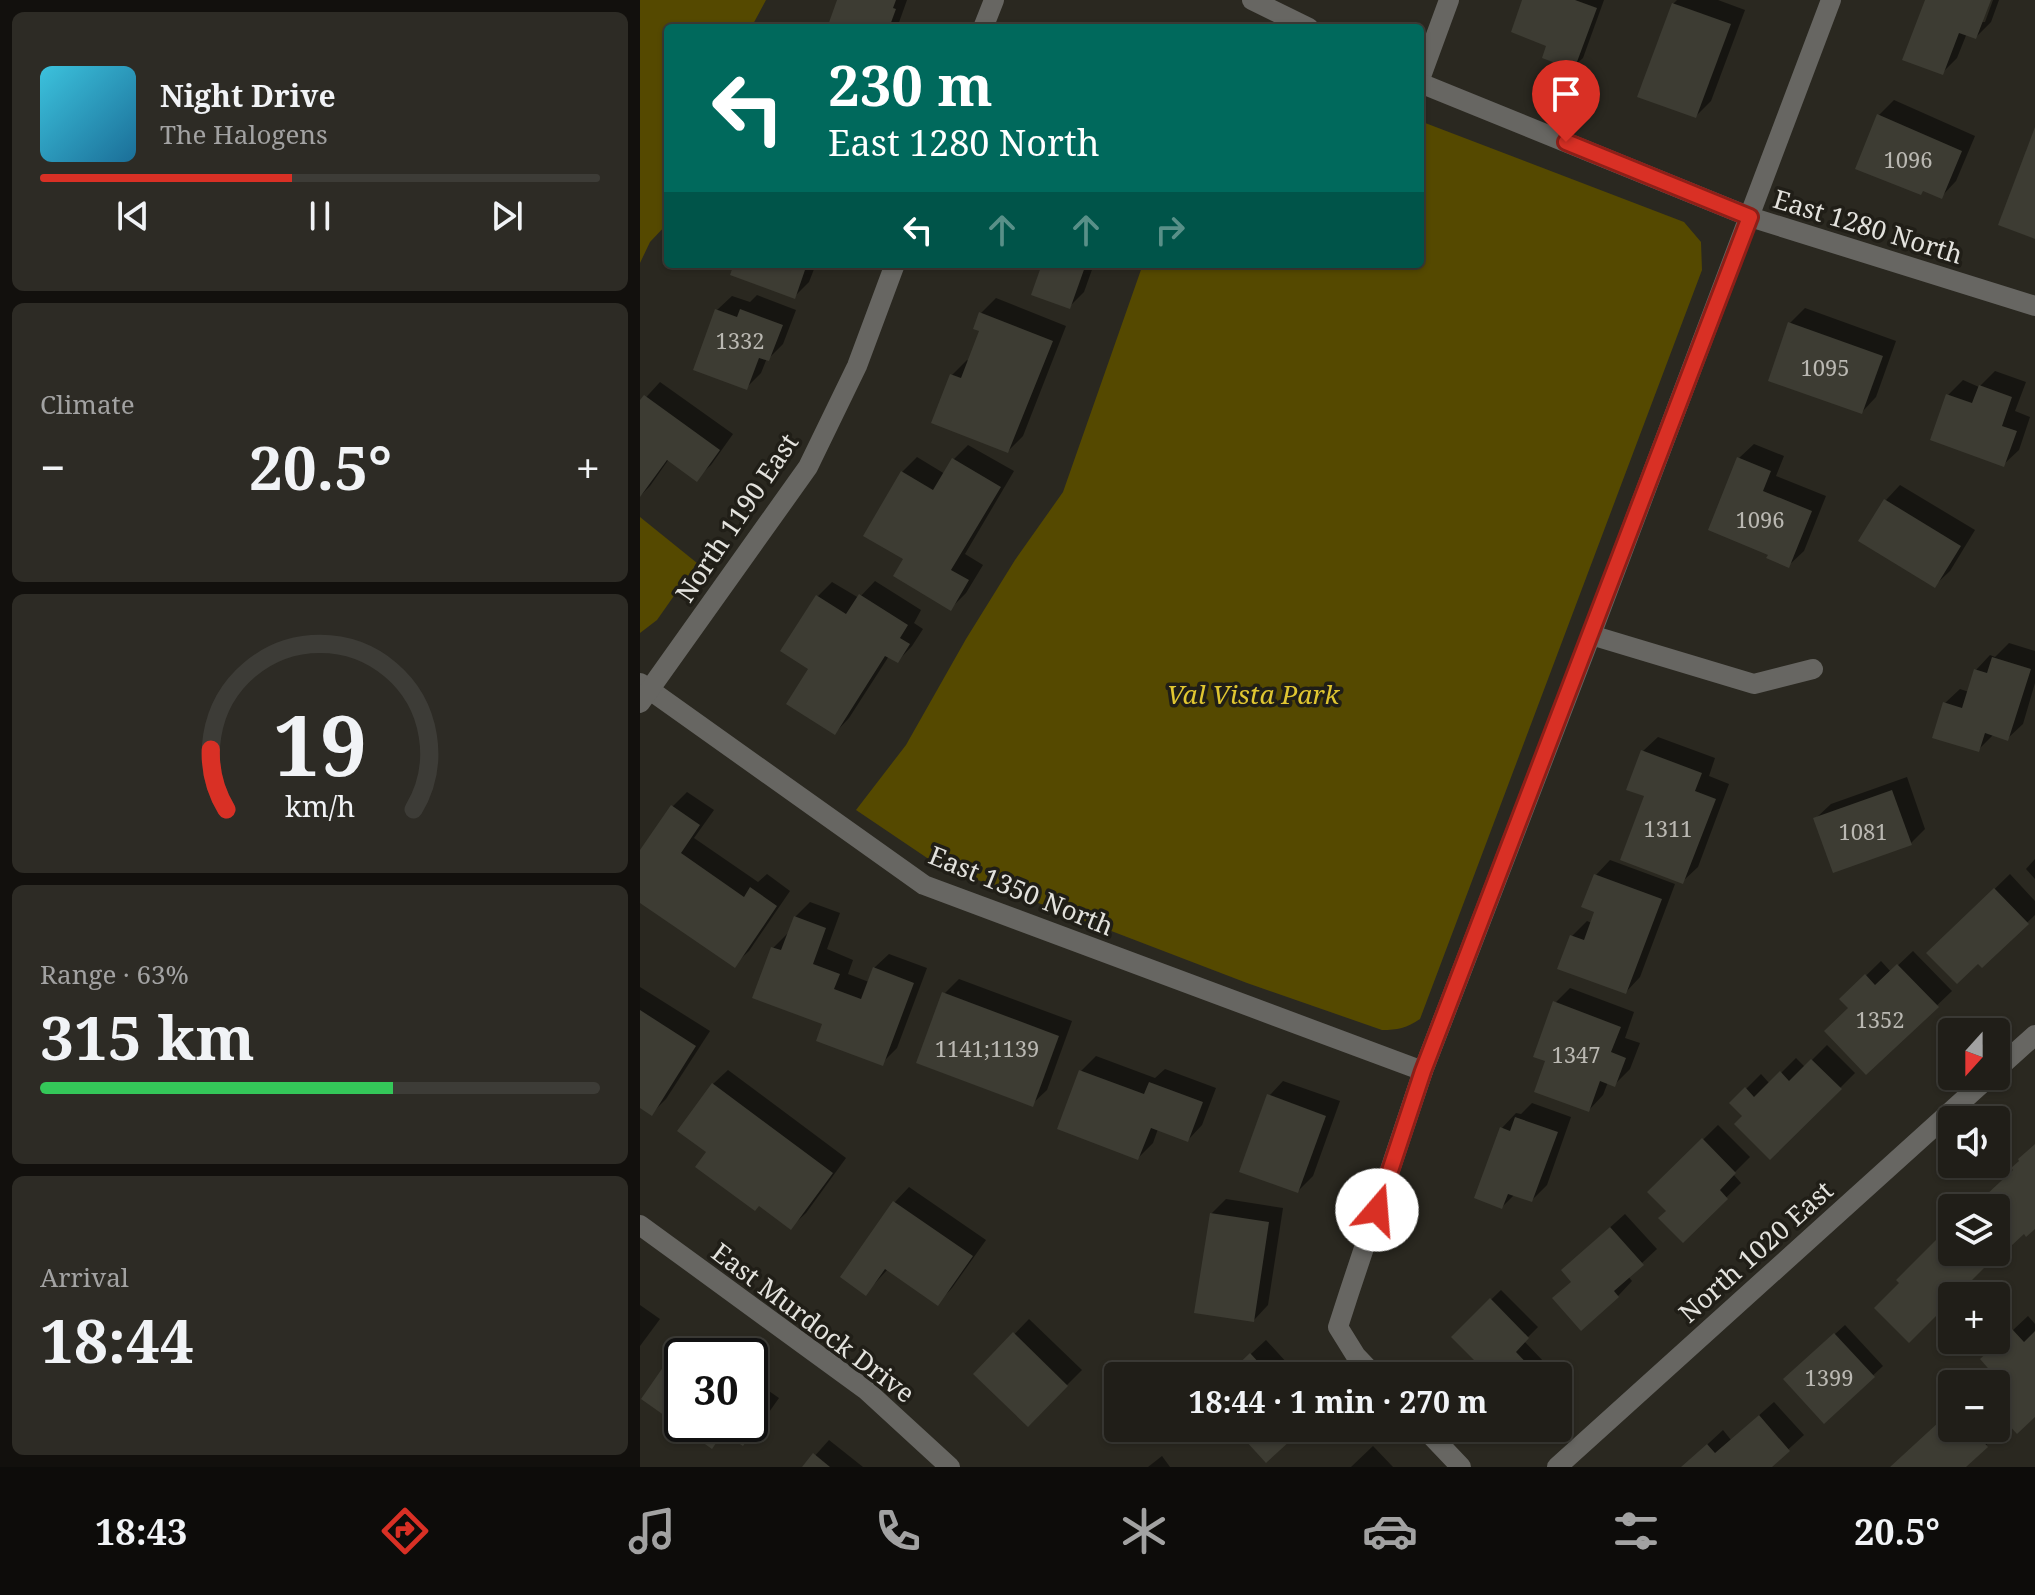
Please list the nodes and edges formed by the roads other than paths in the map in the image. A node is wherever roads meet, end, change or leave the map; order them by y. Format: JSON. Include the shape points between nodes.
{"nodes":[{"id":1,"x":994,"y":0,"type":"edge"},
{"id":2,"x":1252,"y":0,"type":"edge"},
{"id":3,"x":1449,"y":0,"type":"edge"},
{"id":4,"x":1831,"y":0,"type":"edge"},
{"id":5,"x":985,"y":24,"type":"edge"},
{"id":6,"x":1301,"y":24,"type":"edge"},
{"id":7,"x":1424,"y":70,"type":"edge"},
{"id":8,"x":1424,"y":83,"type":"edge"},
{"id":9,"x":1750,"y":217,"type":"junction"},
{"id":10,"x":894,"y":268,"type":"edge"},
{"id":11,"x":2035,"y":306,"type":"edge"},
{"id":12,"x":1591,"y":635,"type":"junction"},
{"id":13,"x":1813,"y":669,"type":"dead end"},
{"id":14,"x":643,"y":692,"type":"edge"},
{"id":15,"x":2035,"y":1035,"type":"edge"},
{"id":16,"x":2010,"y":1057,"type":"edge"},
{"id":17,"x":1423,"y":1071,"type":"junction"},
{"id":18,"x":1974,"y":1090,"type":"edge"},
{"id":19,"x":640,"y":1225,"type":"edge"},
{"id":20,"x":1362,"y":1362,"type":"edge"},
{"id":21,"x":1437,"y":1442,"type":"edge"},
{"id":22,"x":950,"y":1467,"type":"edge"},
{"id":23,"x":1461,"y":1467,"type":"edge"},
{"id":24,"x":1557,"y":1467,"type":"edge"}],
"edges":[{"from":1,"to":5,"type":"street"},
{"from":2,"to":6,"type":"street"},
{"from":3,"to":7,"type":"street"},
{"from":4,"to":9,"type":"street"},
{"from":8,"to":9,"type":"street","name":"East 1280 North"},
{"from":9,"to":11,"type":"street","name":"East 1280 North"},
{"from":9,"to":12,"type":"street"},
{"from":10,"to":14,"type":"street","name":"North 1190 East","via":[[857,366],[808,467]]},
{"from":12,"to":13,"type":"street","via":[[1754,684]]},
{"from":12,"to":17,"type":"street"},
{"from":14,"to":17,"type":"street","name":"East 1350 North","via":[[924,885]]},
{"from":15,"to":16,"type":"street"},
{"from":17,"to":20,"type":"street","via":[[1338,1327]]},
{"from":18,"to":24,"type":"street","name":"North 1020 East"},
{"from":19,"to":22,"type":"street","name":"East Murdock Drive","via":[[866,1390]]},
{"from":21,"to":23,"type":"street"}]}
